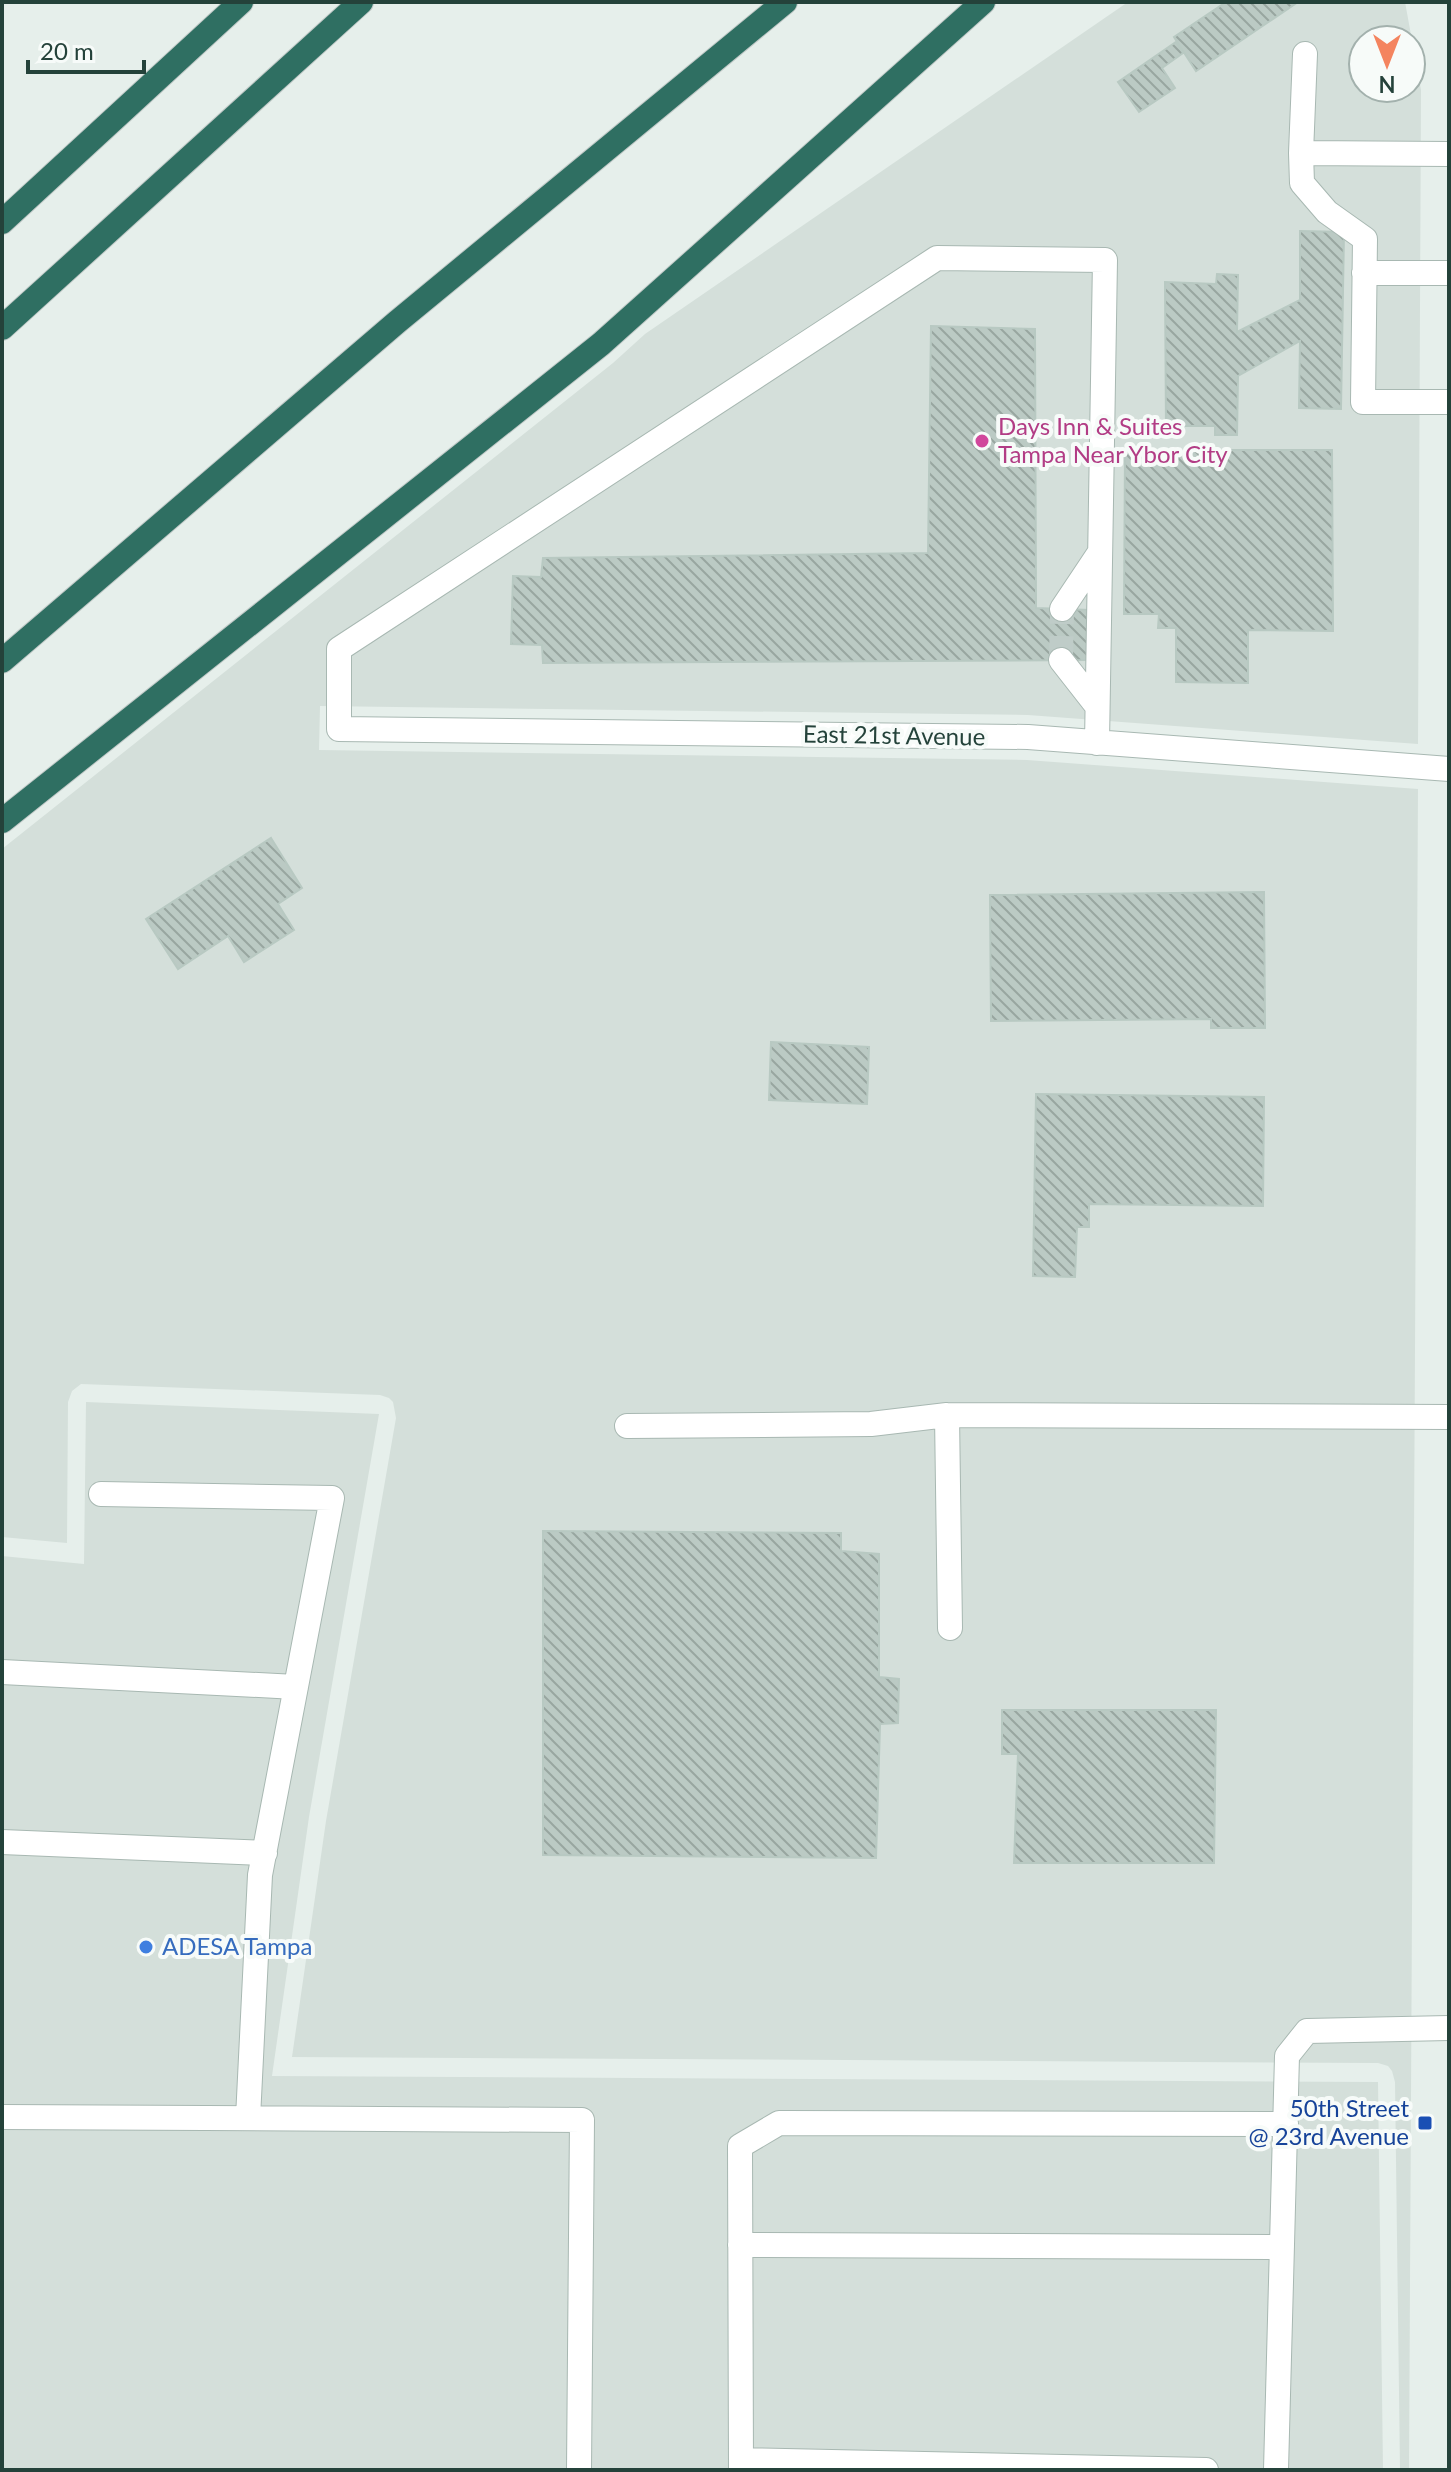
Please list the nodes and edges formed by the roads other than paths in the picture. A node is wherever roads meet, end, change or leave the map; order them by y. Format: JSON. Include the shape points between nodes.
{"nodes":[{"id":1,"x":241,"y":2,"type":"edge"},
{"id":2,"x":361,"y":2,"type":"edge"},
{"id":3,"x":785,"y":2,"type":"edge"},
{"id":4,"x":983,"y":2,"type":"edge"},
{"id":5,"x":1305,"y":54,"type":"dead end"},
{"id":6,"x":1301,"y":153,"type":"junction"},
{"id":7,"x":1449,"y":154,"type":"edge"},
{"id":8,"x":2,"y":222,"type":"edge"},
{"id":9,"x":1364,"y":273,"type":"junction"},
{"id":10,"x":1449,"y":273,"type":"edge"},
{"id":11,"x":2,"y":328,"type":"edge"},
{"id":12,"x":1449,"y":402,"type":"edge"},
{"id":13,"x":1100,"y":552,"type":"junction"},
{"id":14,"x":1062,"y":609,"type":"tunnel mouth"},
{"id":15,"x":1061,"y":660,"type":"tunnel mouth"},
{"id":16,"x":2,"y":661,"type":"edge"},
{"id":17,"x":1097,"y":706,"type":"junction"},
{"id":18,"x":1097,"y":743,"type":"junction"},
{"id":19,"x":1449,"y":769,"type":"edge"},
{"id":20,"x":2,"y":821,"type":"edge"},
{"id":21,"x":947,"y":1415,"type":"junction"},
{"id":22,"x":1449,"y":1417,"type":"edge"},
{"id":23,"x":627,"y":1426,"type":"dead end"},
{"id":24,"x":101,"y":1494,"type":"dead end"},
{"id":25,"x":950,"y":1628,"type":"dead end"},
{"id":26,"x":2,"y":1672,"type":"edge"},
{"id":27,"x":296,"y":1687,"type":"junction"},
{"id":28,"x":2,"y":1842,"type":"edge"},
{"id":29,"x":265,"y":1853,"type":"junction"},
{"id":30,"x":1449,"y":2028,"type":"edge"},
{"id":31,"x":2,"y":2117,"type":"edge"},
{"id":32,"x":248,"y":2118,"type":"junction"},
{"id":33,"x":1286,"y":2124,"type":"junction"},
{"id":34,"x":740,"y":2245,"type":"junction"},
{"id":35,"x":1282,"y":2247,"type":"junction"},
{"id":36,"x":741,"y":2465,"type":"edge"},
{"id":37,"x":579,"y":2470,"type":"edge"},
{"id":38,"x":1206,"y":2470,"type":"edge"},
{"id":39,"x":1276,"y":2470,"type":"edge"}],
"edges":[{"from":1,"to":8,"type":"highway"},
{"from":2,"to":11,"type":"highway"},
{"from":3,"to":16,"type":"highway","via":[[397,322]]},
{"from":4,"to":20,"type":"highway","via":[[601,344]]},
{"from":5,"to":6,"type":"street"},
{"from":6,"to":7,"type":"street"},
{"from":6,"to":9,"type":"street","via":[[1302,183],[1327,212],[1365,239]]},
{"from":9,"to":10,"type":"street"},
{"from":9,"to":12,"type":"street","via":[[1363,402]]},
{"from":13,"to":14,"type":"street"},
{"from":13,"to":17,"type":"street"},
{"from":13,"to":18,"type":"street","name":"East 21st Avenue","via":[[1105,260],[937,258],[339,649],[339,729],[1028,737]]},
{"from":15,"to":17,"type":"street"},
{"from":17,"to":18,"type":"street"},
{"from":18,"to":19,"type":"street","name":"East 21st Avenue"},
{"from":21,"to":22,"type":"street"},
{"from":21,"to":23,"type":"street","via":[[871,1424]]},
{"from":21,"to":25,"type":"street"},
{"from":24,"to":27,"type":"street","via":[[332,1498]]},
{"from":26,"to":27,"type":"street"},
{"from":27,"to":29,"type":"street"},
{"from":28,"to":29,"type":"street"},
{"from":29,"to":32,"type":"street"},
{"from":30,"to":33,"type":"street","via":[[1307,2031],[1287,2056]]},
{"from":31,"to":32,"type":"street"},
{"from":32,"to":37,"type":"street","via":[[582,2120]]},
{"from":33,"to":34,"type":"street","via":[[779,2123],[740,2146]]},
{"from":33,"to":35,"type":"street"},
{"from":34,"to":35,"type":"street"},
{"from":34,"to":36,"type":"street"},
{"from":35,"to":39,"type":"street"},
{"from":36,"to":38,"type":"street"}]}
